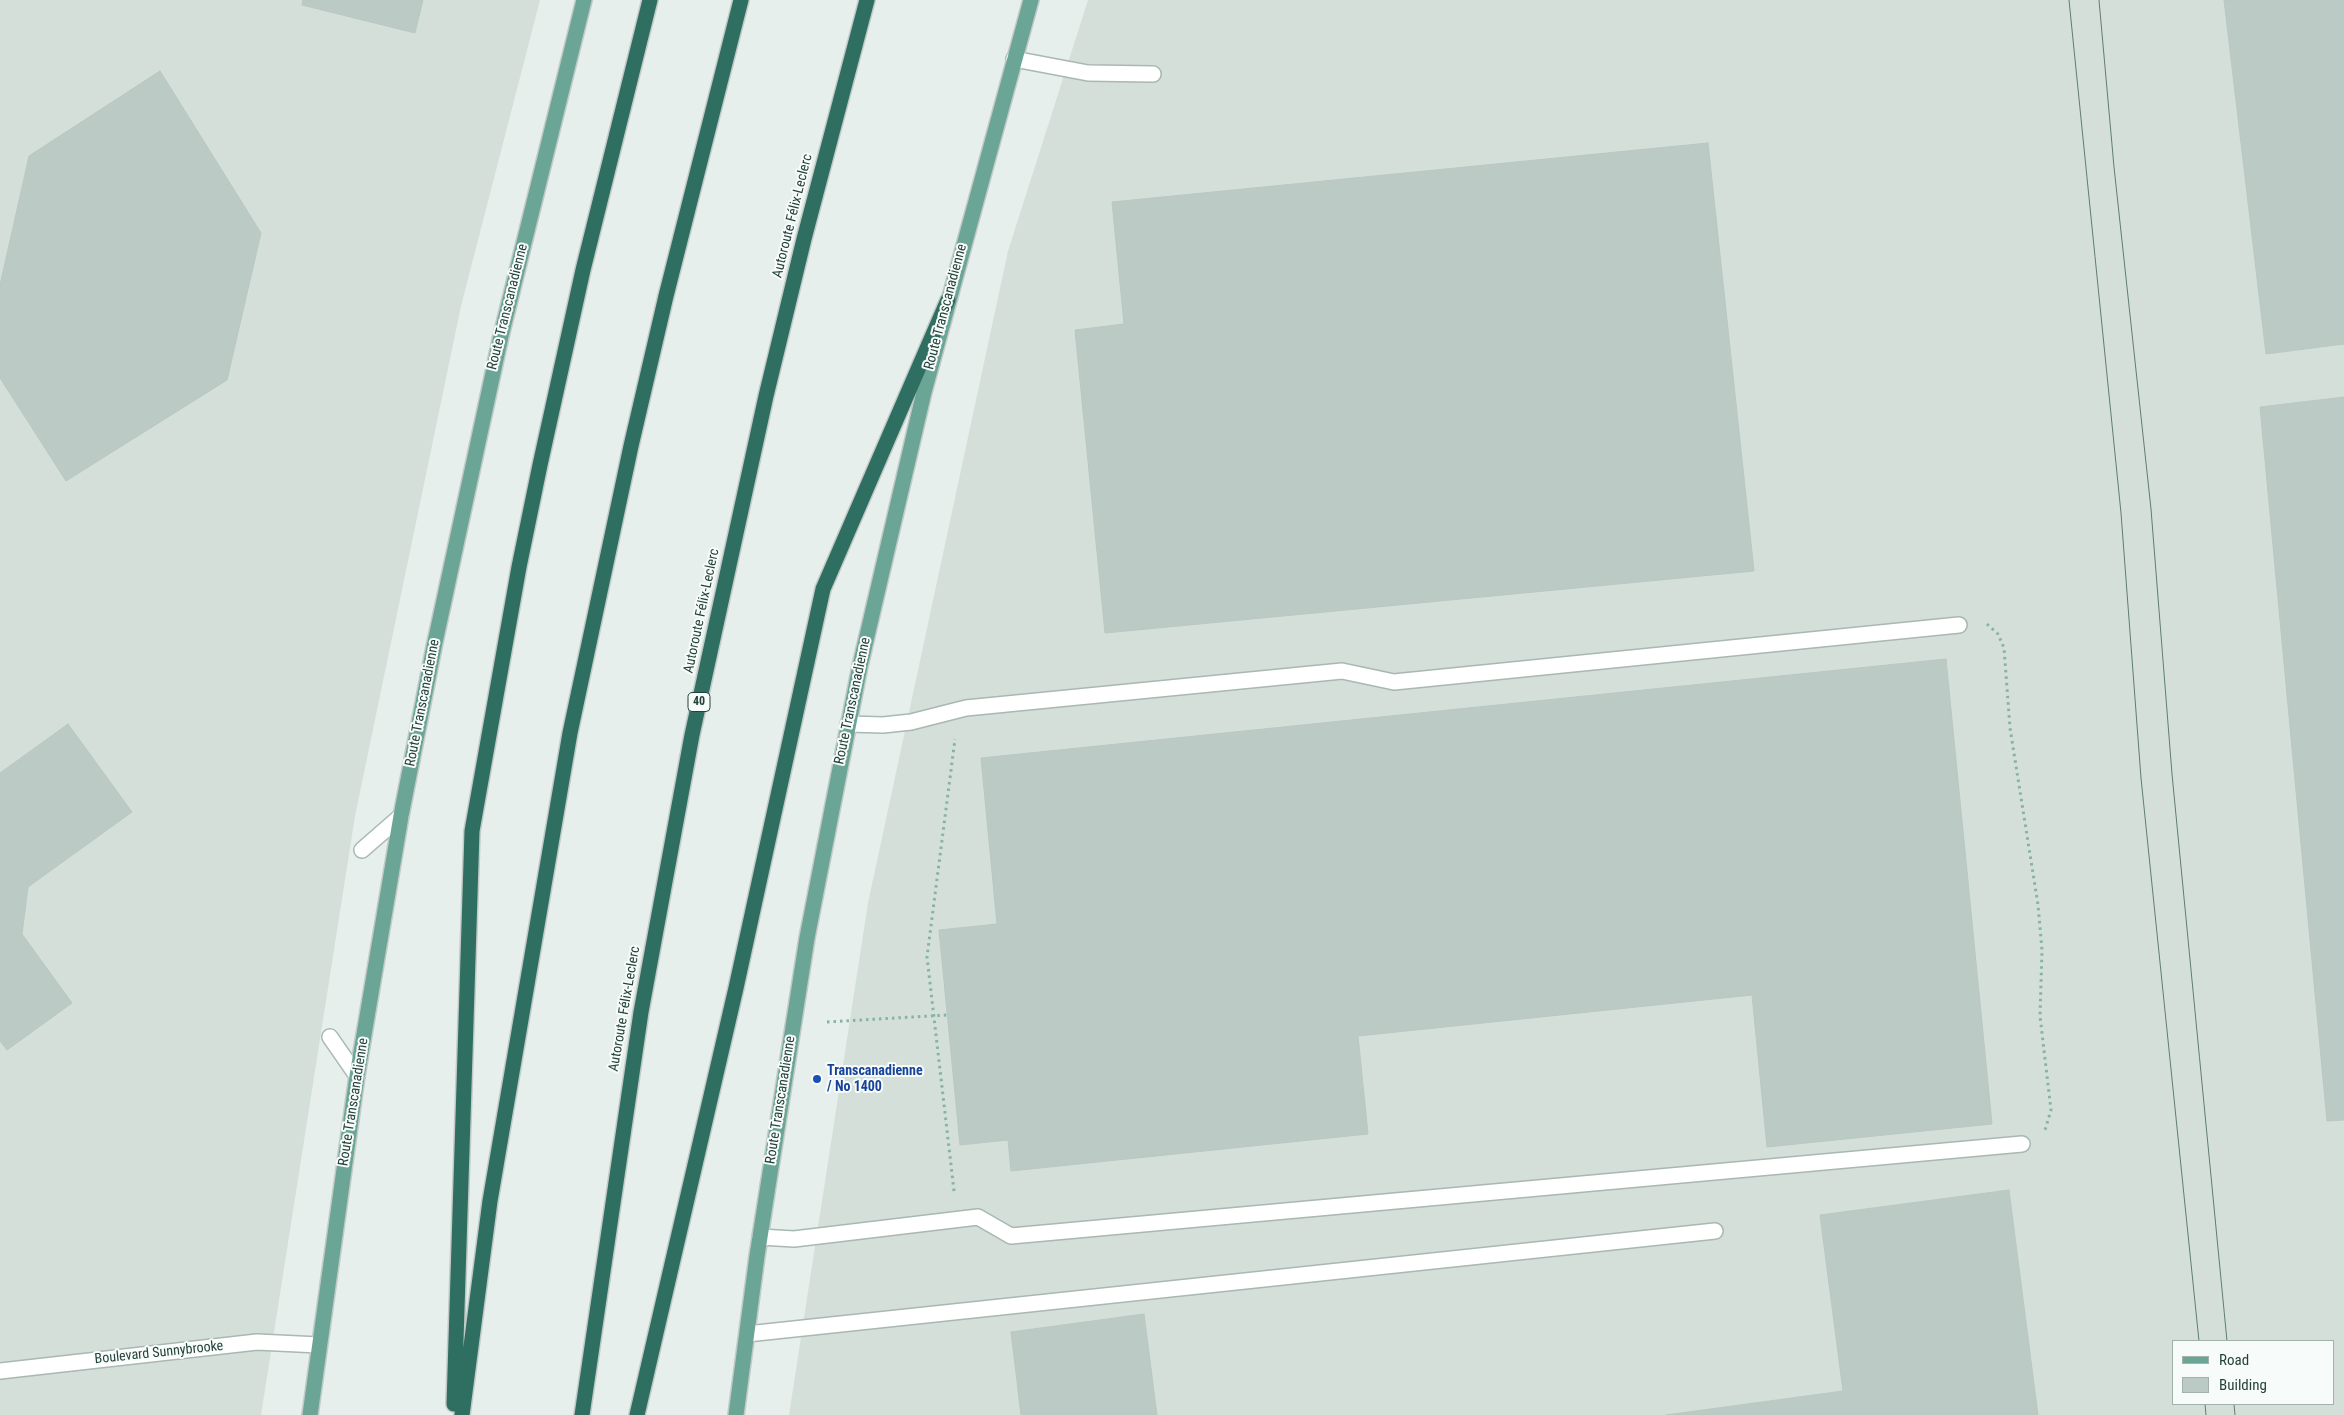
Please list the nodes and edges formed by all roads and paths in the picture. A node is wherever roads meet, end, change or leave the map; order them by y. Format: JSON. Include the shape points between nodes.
{"nodes":[{"id":1,"x":584,"y":0,"type":"edge"},
{"id":2,"x":650,"y":0,"type":"edge"},
{"id":3,"x":741,"y":0,"type":"edge"},
{"id":4,"x":867,"y":0,"type":"edge"},
{"id":5,"x":1031,"y":0,"type":"edge"},
{"id":6,"x":1014,"y":59,"type":"junction"},
{"id":7,"x":1153,"y":74,"type":"dead end"},
{"id":8,"x":948,"y":300,"type":"junction"},
{"id":9,"x":1958,"y":625,"type":"joint"},
{"id":10,"x":848,"y":724,"type":"junction"},
{"id":11,"x":956,"y":731,"type":"dead end"},
{"id":12,"x":401,"y":816,"type":"junction"},
{"id":13,"x":362,"y":850,"type":"dead end"},
{"id":14,"x":948,"y":1015,"type":"dead end"},
{"id":15,"x":933,"y":1016,"type":"junction"},
{"id":16,"x":827,"y":1022,"type":"dead end"},
{"id":17,"x":330,"y":1037,"type":"dead end"},
{"id":18,"x":357,"y":1076,"type":"junction"},
{"id":19,"x":2022,"y":1144,"type":"joint"},
{"id":20,"x":958,"y":1219,"type":"junction"},
{"id":21,"x":1715,"y":1231,"type":"dead end"},
{"id":22,"x":760,"y":1236,"type":"junction"},
{"id":23,"x":747,"y":1334,"type":"junction"},
{"id":24,"x":319,"y":1346,"type":"junction"},
{"id":25,"x":0,"y":1371,"type":"edge"},
{"id":26,"x":310,"y":1415,"type":"edge"},
{"id":27,"x":454,"y":1415,"type":"edge"},
{"id":28,"x":462,"y":1415,"type":"edge"},
{"id":29,"x":582,"y":1415,"type":"edge"},
{"id":30,"x":637,"y":1415,"type":"edge"},
{"id":31,"x":736,"y":1415,"type":"edge"}],
"edges":[{"from":1,"to":12,"type":"main road","name":"Route Transcanadienne","via":[[488,390]]},
{"from":2,"to":27,"type":"highway","via":[[583,270],[540,465],[472,832]]},
{"from":3,"to":28,"type":"highway","via":[[631,446],[570,733],[493,1182]]},
{"from":4,"to":29,"type":"highway","name":"Autoroute Félix-Leclerc","number":"40","via":[[775,359],[692,735],[641,1012]]},
{"from":5,"to":6,"type":"main road","name":"Route Transcanadienne"},
{"from":6,"to":7,"type":"street","via":[[1088,73]]},
{"from":6,"to":8,"type":"main road","name":"Route Transcanadienne"},
{"from":8,"to":10,"type":"main road","name":"Route Transcanadienne","via":[[876,591]]},
{"from":8,"to":30,"type":"highway","via":[[822,589],[736,988]]},
{"from":9,"to":10,"type":"street","via":[[1394,682],[1342,671],[966,708],[884,726]]},
{"from":9,"to":19,"type":"path","via":[[1986,624],[1998,634],[2004,648],[2010,728],[2038,905],[2042,950],[2040,1016],[2051,1110],[2047,1128],[2038,1138]]},
{"from":10,"to":22,"type":"main road","name":"Route Transcanadienne","via":[[807,938]]},
{"from":11,"to":15,"type":"path","via":[[927,957]]},
{"from":12,"to":13,"type":"street"},
{"from":12,"to":18,"type":"main road","name":"Route Transcanadienne"},
{"from":14,"to":15,"type":"path"},
{"from":15,"to":16,"type":"path"},
{"from":15,"to":20,"type":"path"},
{"from":17,"to":18,"type":"street"},
{"from":18,"to":24,"type":"main road","name":"Route Transcanadienne"},
{"from":19,"to":20,"type":"street","via":[[1011,1236],[978,1217]]},
{"from":20,"to":22,"type":"street","via":[[794,1240]]},
{"from":21,"to":23,"type":"street"},
{"from":22,"to":23,"type":"main road","name":"Route Transcanadienne"},
{"from":23,"to":31,"type":"main road","name":"Route Transcanadienne"},
{"from":24,"to":25,"type":"street","name":"Boulevard Sunnybrooke","via":[[257,1342]]},
{"from":24,"to":26,"type":"main road","name":"Route Transcanadienne"}]}
